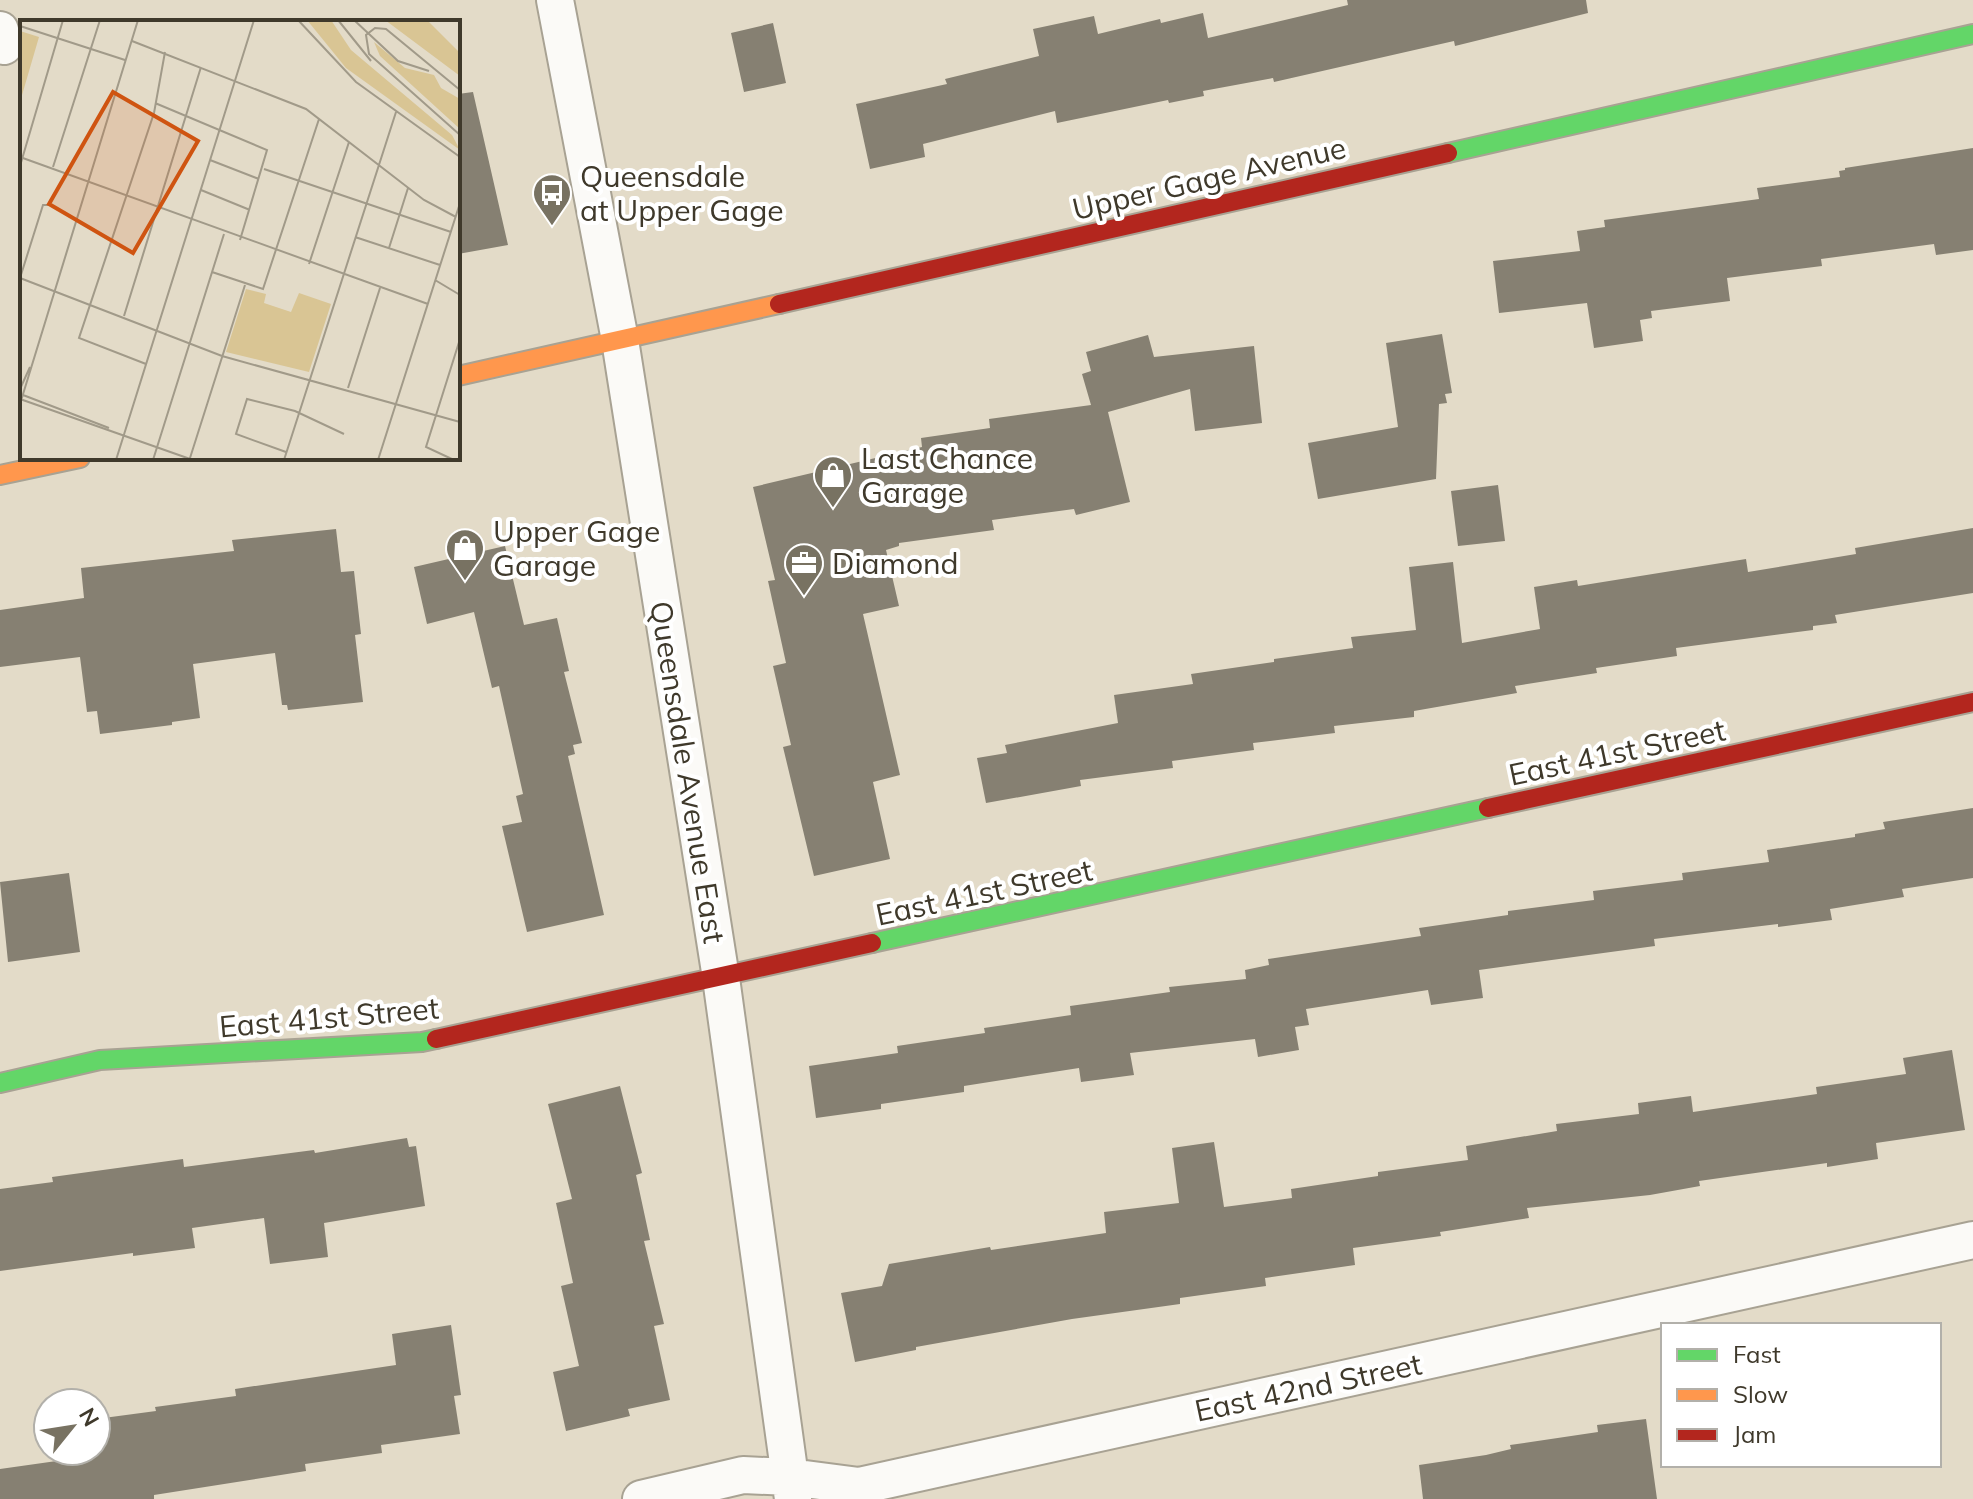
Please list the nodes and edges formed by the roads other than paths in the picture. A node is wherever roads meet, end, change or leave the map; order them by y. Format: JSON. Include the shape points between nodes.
{"nodes":[{"id":1,"x":555,"y":0,"type":"edge"},
{"id":2,"x":1973,"y":34,"type":"edge"},
{"id":3,"x":620,"y":340,"type":"junction"},
{"id":4,"x":460,"y":376,"type":"edge"},
{"id":5,"x":71,"y":460,"type":"edge"},
{"id":6,"x":0,"y":475,"type":"edge"},
{"id":7,"x":1973,"y":702,"type":"edge"},
{"id":8,"x":721,"y":978,"type":"junction"},
{"id":9,"x":0,"y":1083,"type":"edge"},
{"id":10,"x":1973,"y":1240,"type":"edge"},
{"id":11,"x":792,"y":1488,"type":"edge"},
{"id":12,"x":641,"y":1499,"type":"edge"}],
"edges":[{"from":1,"to":3,"type":"street","name":"Queensdale Avenue East"},
{"from":2,"to":3,"type":"street","name":"Upper Gage Avenue"},
{"from":3,"to":4,"type":"street","name":"Upper Gage Avenue"},
{"from":3,"to":8,"type":"street","name":"Queensdale Avenue East"},
{"from":5,"to":6,"type":"street"},
{"from":7,"to":8,"type":"street","name":"East 41st Street"},
{"from":8,"to":9,"type":"street","name":"East 41st Street","via":[[422,1042],[100,1060]]},
{"from":8,"to":11,"type":"street","name":"Queensdale Avenue East"},
{"from":10,"to":11,"type":"street","name":"East 42nd Street","via":[[859,1486]]},
{"from":11,"to":12,"type":"street","name":"East 42nd Street","via":[[743,1475]]}]}
